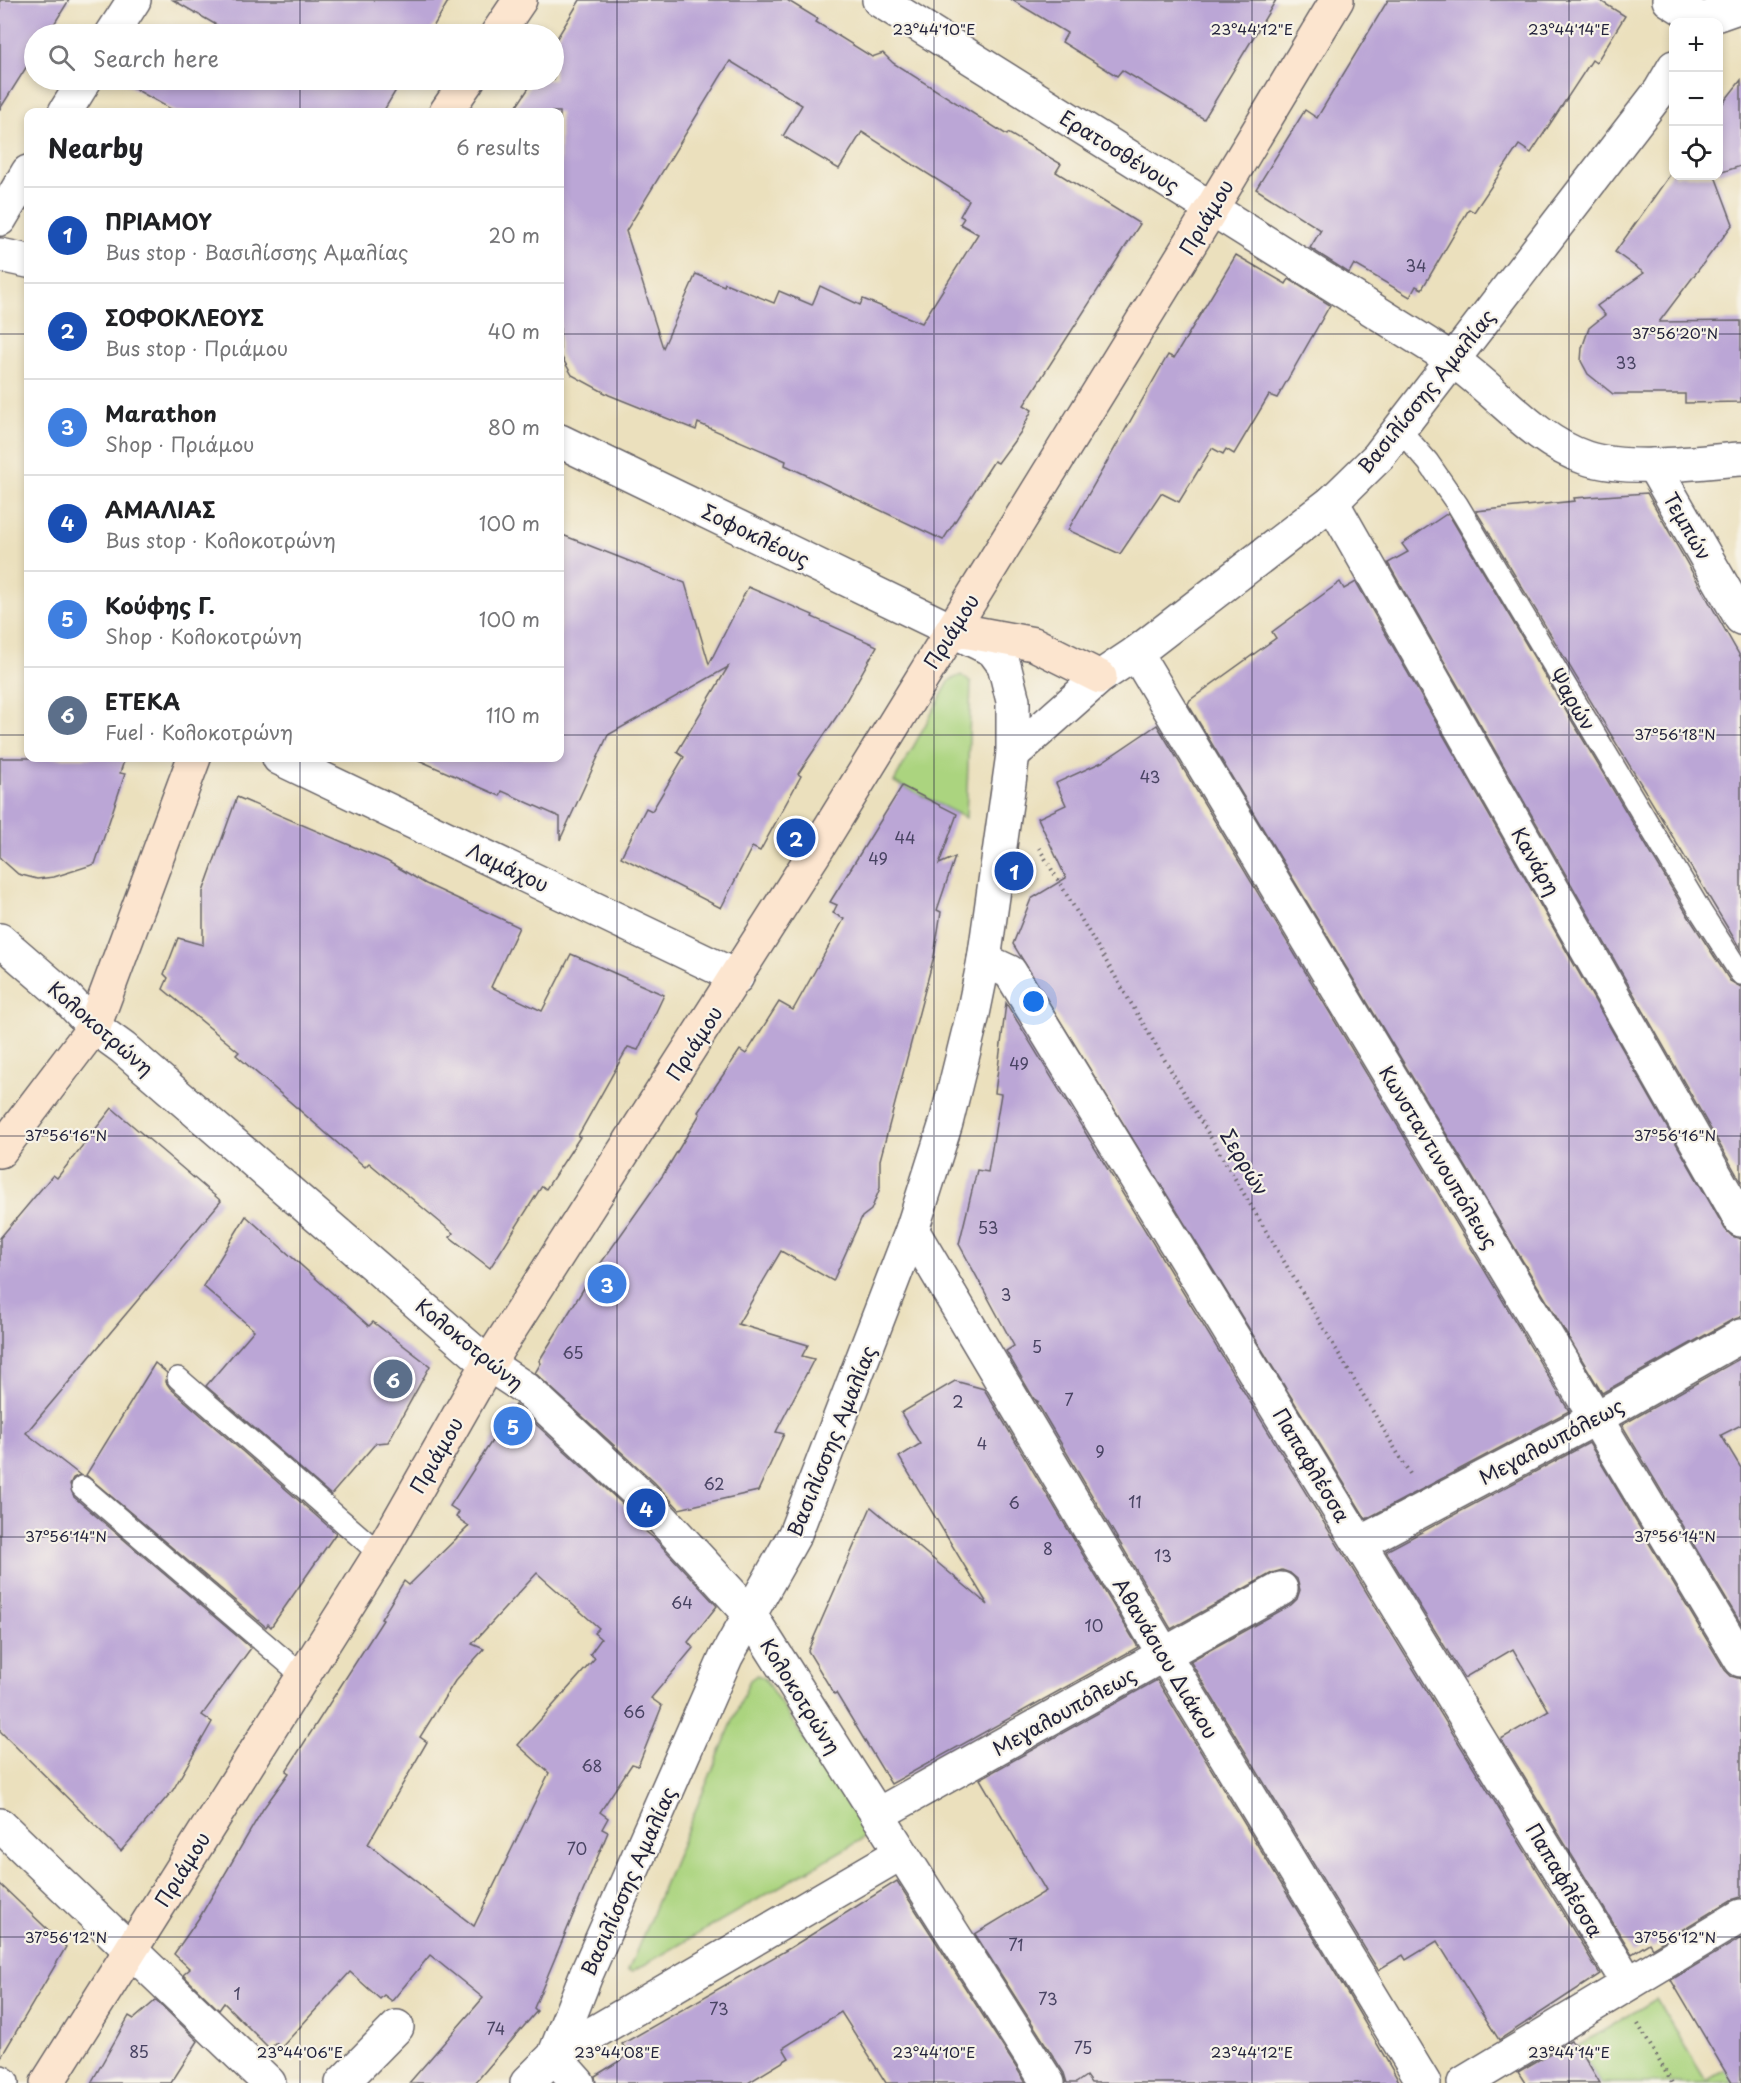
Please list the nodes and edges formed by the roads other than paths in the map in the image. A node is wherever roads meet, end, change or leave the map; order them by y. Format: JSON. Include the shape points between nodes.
{"nodes":[{"id":1,"x":134,"y":0,"type":"edge"},
{"id":2,"x":520,"y":0,"type":"edge"},
{"id":3,"x":879,"y":0,"type":"edge"},
{"id":4,"x":1337,"y":0,"type":"edge"},
{"id":5,"x":1669,"y":0,"type":"edge"},
{"id":6,"x":1741,"y":6,"type":"edge"},
{"id":7,"x":1703,"y":14,"type":"edge"},
{"id":8,"x":118,"y":24,"type":"edge"},
{"id":9,"x":504,"y":24,"type":"edge"},
{"id":10,"x":1671,"y":72,"type":"edge"},
{"id":11,"x":79,"y":90,"type":"edge"},
{"id":12,"x":461,"y":90,"type":"edge"},
{"id":13,"x":68,"y":108,"type":"edge"},
{"id":14,"x":449,"y":108,"type":"edge"},
{"id":15,"x":24,"y":179,"type":"edge"},
{"id":16,"x":1212,"y":208,"type":"junction"},
{"id":17,"x":0,"y":219,"type":"edge"},
{"id":18,"x":0,"y":255,"type":"edge"},
{"id":19,"x":24,"y":260,"type":"edge"},
{"id":20,"x":1453,"y":360,"type":"junction"},
{"id":21,"x":1399,"y":429,"type":"junction"},
{"id":22,"x":564,"y":443,"type":"edge"},
{"id":23,"x":1741,"y":459,"type":"edge"},
{"id":24,"x":1653,"y":465,"type":"junction"},
{"id":25,"x":1332,"y":502,"type":"junction"},
{"id":26,"x":1741,"y":618,"type":"edge"},
{"id":27,"x":953,"y":629,"type":"junction"},
{"id":28,"x":1136,"y":653,"type":"junction"},
{"id":29,"x":1100,"y":677,"type":"junction"},
{"id":30,"x":1013,"y":754,"type":"junction"},
{"id":31,"x":193,"y":762,"type":"edge"},
{"id":32,"x":287,"y":762,"type":"edge"},
{"id":33,"x":0,"y":940,"type":"edge"},
{"id":34,"x":984,"y":960,"type":"junction"},
{"id":35,"x":1741,"y":974,"type":"edge"},
{"id":36,"x":737,"y":977,"type":"junction"},
{"id":37,"x":94,"y":1027,"type":"junction"},
{"id":38,"x":0,"y":1151,"type":"edge"},
{"id":39,"x":1741,"y":1220,"type":"edge"},
{"id":40,"x":912,"y":1230,"type":"junction"},
{"id":41,"x":1741,"y":1336,"type":"edge"},
{"id":42,"x":488,"y":1364,"type":"junction"},
{"id":43,"x":178,"y":1378,"type":"dead end"},
{"id":44,"x":1596,"y":1418,"type":"junction"},
{"id":45,"x":82,"y":1487,"type":"dead end"},
{"id":46,"x":1360,"y":1543,"type":"junction"},
{"id":47,"x":380,"y":1554,"type":"junction"},
{"id":48,"x":1281,"y":1589,"type":"dead end"},
{"id":49,"x":749,"y":1613,"type":"junction"},
{"id":50,"x":1165,"y":1656,"type":"junction"},
{"id":51,"x":1741,"y":1660,"type":"edge"},
{"id":52,"x":303,"y":1676,"type":"junction"},
{"id":53,"x":877,"y":1815,"type":"junction"},
{"id":54,"x":0,"y":1825,"type":"edge"},
{"id":55,"x":901,"y":1853,"type":"junction"},
{"id":56,"x":1741,"y":1916,"type":"edge"},
{"id":57,"x":130,"y":1951,"type":"junction"},
{"id":58,"x":1623,"y":1986,"type":"junction"},
{"id":59,"x":397,"y":2027,"type":"dead end"},
{"id":60,"x":554,"y":2056,"type":"junction"},
{"id":61,"x":47,"y":2083,"type":"edge"},
{"id":62,"x":269,"y":2083,"type":"edge"},
{"id":63,"x":342,"y":2083,"type":"edge"},
{"id":64,"x":527,"y":2083,"type":"edge"},
{"id":65,"x":578,"y":2083,"type":"edge"},
{"id":66,"x":1047,"y":2083,"type":"edge"},
{"id":67,"x":1424,"y":2083,"type":"edge"},
{"id":68,"x":1464,"y":2083,"type":"edge"}],
"edges":[{"from":1,"to":8,"type":"street"},
{"from":2,"to":9,"type":"street"},
{"from":3,"to":16,"type":"street","name":"Ερατοσθένους"},
{"from":4,"to":16,"type":"street","name":"Πριάμου"},
{"from":5,"to":7,"type":"street"},
{"from":6,"to":7,"type":"street"},
{"from":10,"to":20,"type":"street","name":"Βασιλίσσης Αμαλίας"},
{"from":11,"to":13,"type":"street"},
{"from":12,"to":14,"type":"street"},
{"from":15,"to":17,"type":"street"},
{"from":16,"to":20,"type":"street","name":"Ερατοσθένους"},
{"from":16,"to":27,"type":"street","name":"Πριάμου"},
{"from":18,"to":19,"type":"street"},
{"from":20,"to":21,"type":"street","name":"Βασιλίσσης Αμαλίας"},
{"from":20,"to":24,"type":"street","name":"Ερατοσθένους","via":[[1541,434],[1564,447],[1587,458]]},
{"from":21,"to":25,"type":"street","name":"Βασιλίσσης Αμαλίας","via":[[1378,457]]},
{"from":21,"to":35,"type":"lane","name":"Ψαρών","via":[[1457,504]]},
{"from":22,"to":27,"type":"street","name":"Σοφοκλέους"},
{"from":23,"to":24,"type":"street","name":"Ερατοσθένους"},
{"from":24,"to":26,"type":"street","name":"Τεμπών"},
{"from":25,"to":28,"type":"street","name":"Βασιλίσσης Αμαλίας"},
{"from":25,"to":39,"type":"street","name":"Κανάρη"},
{"from":27,"to":29,"type":"street","via":[[1034,644]]},
{"from":27,"to":30,"type":"street","name":"Βασιλίσσης Αμαλίας","via":[[993,650],[1004,665],[1013,701]]},
{"from":27,"to":36,"type":"street","name":"Πριάμου"},
{"from":28,"to":29,"type":"street","name":"Βασιλίσσης Αμαλίας"},
{"from":28,"to":44,"type":"street","name":"Κωνσταντινουπόλεως"},
{"from":29,"to":30,"type":"street","name":"Βασιλίσσης Αμαλίας"},
{"from":30,"to":34,"type":"street","name":"Βασιλίσσης Αμαλίας"},
{"from":31,"to":37,"type":"street"},
{"from":32,"to":36,"type":"street","name":"Λαμάχου"},
{"from":33,"to":37,"type":"street","name":"Κολοκοτρώνη"},
{"from":34,"to":40,"type":"street","name":"Βασιλίσσης Αμαλίας","via":[[958,1078]]},
{"from":34,"to":46,"type":"street","name":"Παπαφλέσσα","via":[[1010,972]]},
{"from":36,"to":42,"type":"street","name":"Πριάμου"},
{"from":37,"to":38,"type":"street"},
{"from":37,"to":42,"type":"street","name":"Κολοκοτρώνη"},
{"from":40,"to":49,"type":"street","name":"Βασιλίσσης Αμαλίας","via":[[795,1534]]},
{"from":40,"to":50,"type":"street","name":"Αθανάσιου Διάκου"},
{"from":41,"to":44,"type":"street","name":"Μεγαλουπόλεως"},
{"from":42,"to":47,"type":"street","name":"Πριάμου"},
{"from":42,"to":49,"type":"street","name":"Κολοκοτρώνη","via":[[526,1389],[633,1489]]},
{"from":43,"to":47,"type":"lane"},
{"from":44,"to":46,"type":"street","name":"Μεγαλουπόλεως"},
{"from":44,"to":51,"type":"street","name":"Κωνσταντινουπόλεως"},
{"from":45,"to":52,"type":"lane"},
{"from":46,"to":58,"type":"street","name":"Παπαφλέσσα"},
{"from":47,"to":52,"type":"street","name":"Πριάμου"},
{"from":48,"to":50,"type":"street","name":"Μεγαλουπόλεως"},
{"from":49,"to":53,"type":"street","name":"Κολοκοτρώνη"},
{"from":49,"to":60,"type":"street","name":"Βασιλίσσης Αμαλίας","via":[[726,1656],[604,1933]]},
{"from":50,"to":53,"type":"street","name":"Μεγαλουπόλεως"},
{"from":50,"to":67,"type":"street","name":"Αθανάσιου Διάκου"},
{"from":52,"to":57,"type":"street","name":"Πριάμου"},
{"from":53,"to":55,"type":"street","name":"Κολοκοτρώνη"},
{"from":54,"to":57,"type":"street"},
{"from":55,"to":60,"type":"street"},
{"from":55,"to":66,"type":"street","name":"Κολοκοτρώνη"},
{"from":56,"to":58,"type":"street"},
{"from":57,"to":61,"type":"street","name":"Πριάμου"},
{"from":57,"to":62,"type":"street"},
{"from":58,"to":68,"type":"street"},
{"from":59,"to":63,"type":"street"},
{"from":60,"to":64,"type":"street","name":"Βασιλίσσης Αμαλίας"},
{"from":60,"to":65,"type":"street"}]}
